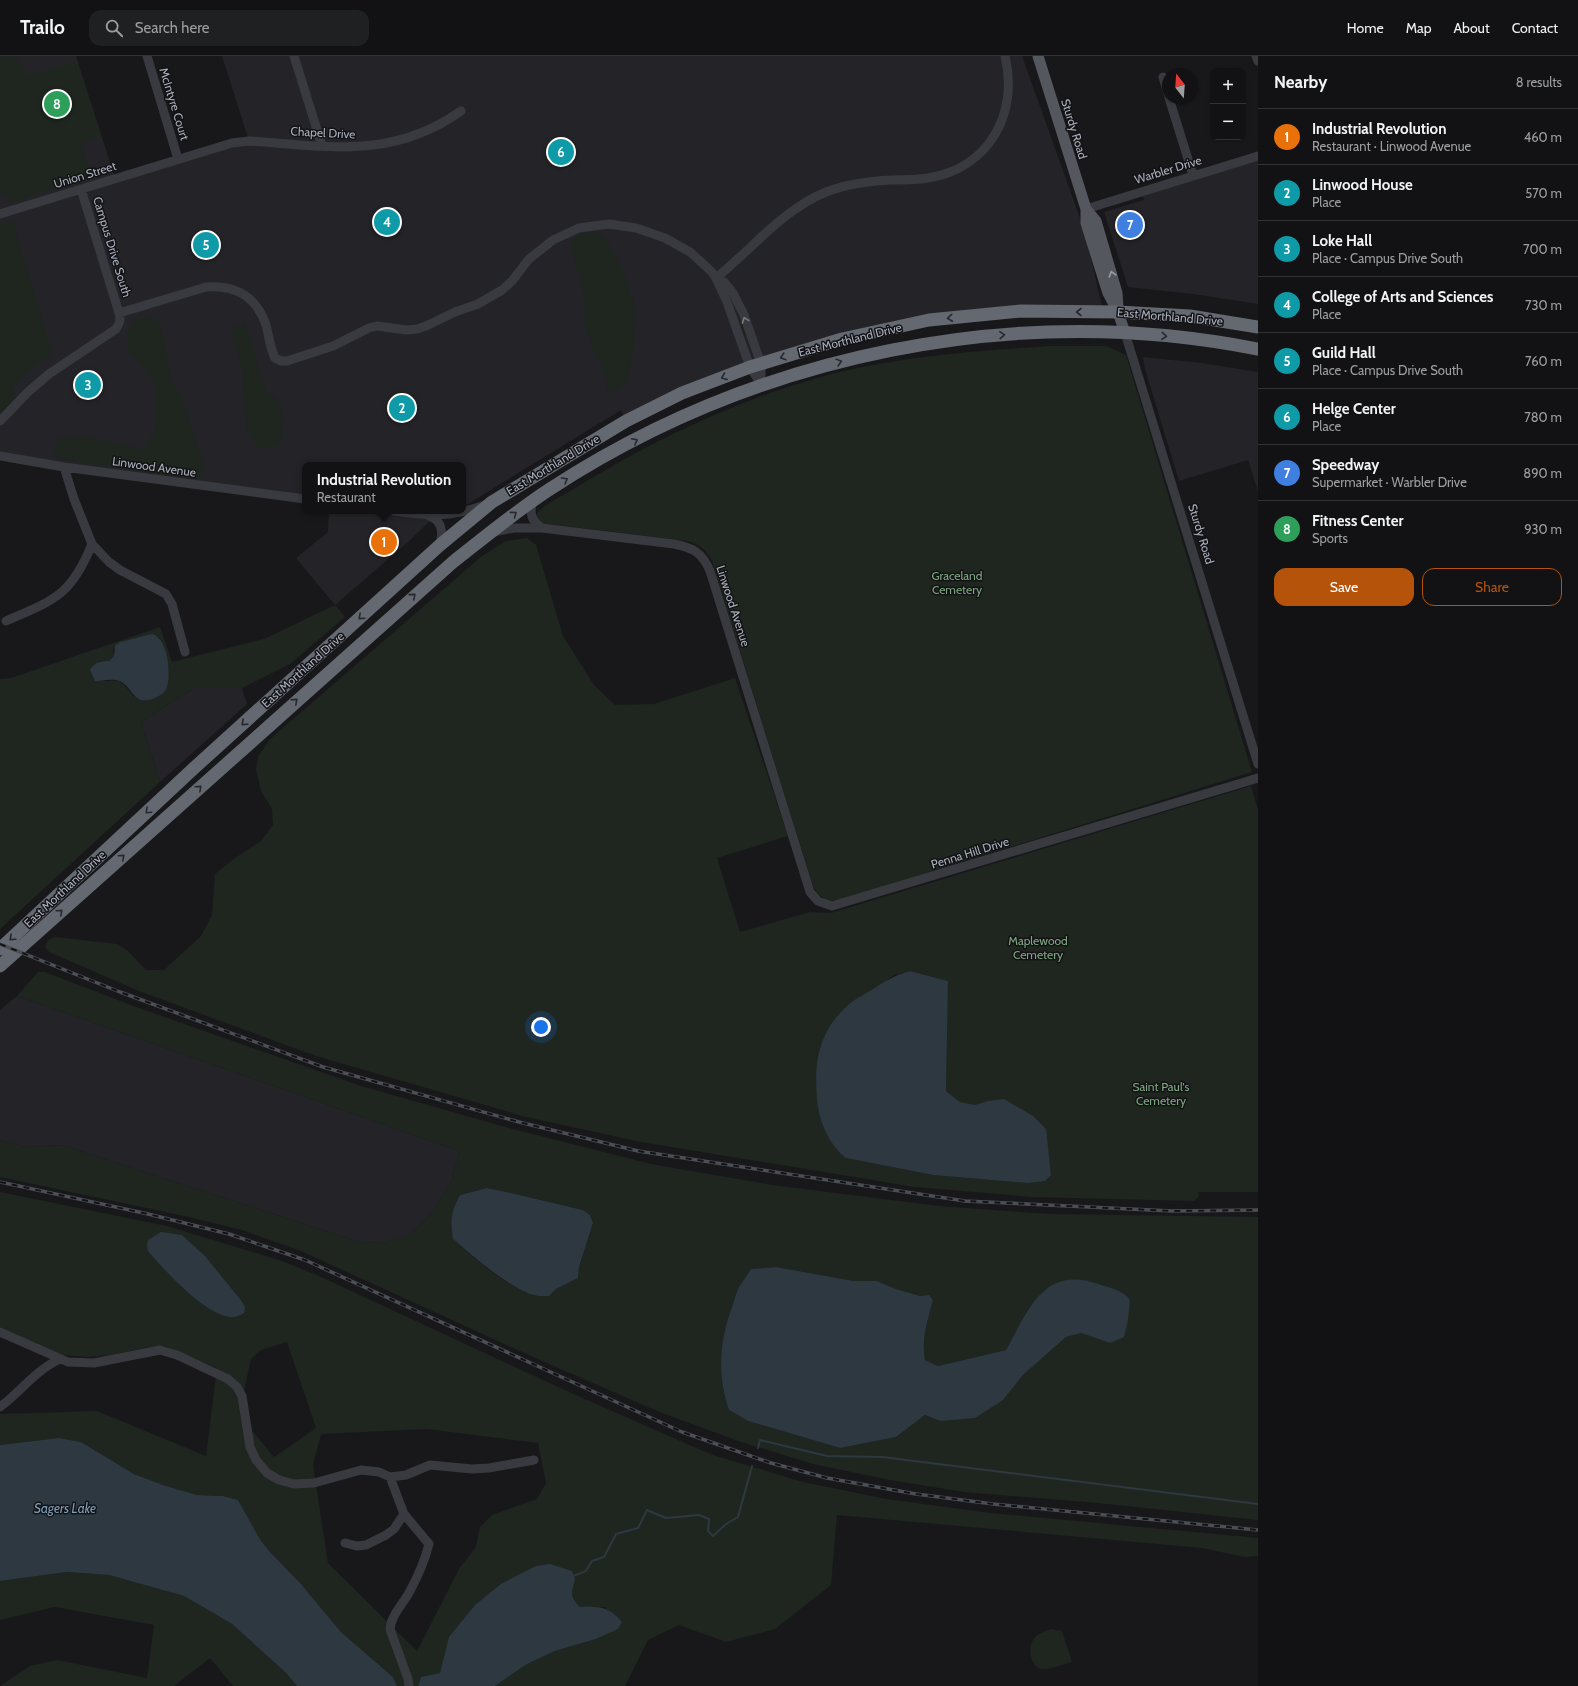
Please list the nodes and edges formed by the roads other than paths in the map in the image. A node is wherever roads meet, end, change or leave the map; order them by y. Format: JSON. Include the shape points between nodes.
{"nodes":[{"id":1,"x":147,"y":56,"type":"edge"},
{"id":2,"x":294,"y":56,"type":"edge"},
{"id":3,"x":1005,"y":56,"type":"edge"},
{"id":4,"x":1038,"y":56,"type":"edge"},
{"id":5,"x":1256,"y":56,"type":"edge"},
{"id":6,"x":1258,"y":61,"type":"edge"},
{"id":7,"x":1171,"y":104,"type":"edge"},
{"id":8,"x":461,"y":110,"type":"dead end"},
{"id":9,"x":322,"y":146,"type":"junction"},
{"id":10,"x":1258,"y":156,"type":"edge"},
{"id":11,"x":178,"y":159,"type":"junction"},
{"id":12,"x":1193,"y":175,"type":"junction"},
{"id":13,"x":81,"y":188,"type":"junction"},
{"id":14,"x":1086,"y":209,"type":"junction"},
{"id":15,"x":0,"y":214,"type":"edge"},
{"id":16,"x":716,"y":278,"type":"junction"},
{"id":17,"x":1118,"y":312,"type":"junction"},
{"id":18,"x":119,"y":313,"type":"junction"},
{"id":19,"x":1258,"y":327,"type":"edge"},
{"id":20,"x":1125,"y":333,"type":"junction"},
{"id":21,"x":1258,"y":349,"type":"edge"},
{"id":22,"x":755,"y":365,"type":"junction"},
{"id":23,"x":761,"y":384,"type":"junction"},
{"id":24,"x":0,"y":421,"type":"edge"},
{"id":25,"x":0,"y":456,"type":"edge"},
{"id":26,"x":64,"y":467,"type":"junction"},
{"id":27,"x":302,"y":499,"type":"edge"},
{"id":28,"x":532,"y":501,"type":"junction"},
{"id":29,"x":492,"y":502,"type":"junction"},
{"id":30,"x":466,"y":511,"type":"edge"},
{"id":31,"x":415,"y":514,"type":"edge"},
{"id":32,"x":446,"y":514,"type":"edge"},
{"id":33,"x":429,"y":516,"type":"junction"},
{"id":34,"x":542,"y":528,"type":"junction"},
{"id":35,"x":489,"y":533,"type":"junction"},
{"id":36,"x":92,"y":544,"type":"junction"},
{"id":37,"x":440,"y":545,"type":"junction"},
{"id":38,"x":6,"y":621,"type":"dead end"},
{"id":39,"x":185,"y":652,"type":"dead end"},
{"id":40,"x":1258,"y":764,"type":"edge"},
{"id":41,"x":774,"y":775,"type":"joint"},
{"id":42,"x":1258,"y":778,"type":"edge"},
{"id":43,"x":0,"y":949,"type":"edge"},
{"id":44,"x":0,"y":966,"type":"edge"},
{"id":45,"x":0,"y":1332,"type":"edge"},
{"id":46,"x":60,"y":1359,"type":"junction"},
{"id":47,"x":0,"y":1407,"type":"edge"},
{"id":48,"x":534,"y":1460,"type":"dead end"},
{"id":49,"x":390,"y":1477,"type":"junction"},
{"id":50,"x":404,"y":1514,"type":"junction"},
{"id":51,"x":345,"y":1543,"type":"dead end"},
{"id":52,"x":409,"y":1686,"type":"edge"}],
"edges":[{"from":1,"to":11,"type":"street","name":"McIntyre Court"},
{"from":2,"to":9,"type":"street"},
{"from":3,"to":16,"type":"street","via":[[1009,82],[1004,116],[997,133],[977,156],[953,172],[939,176],[858,183],[826,192],[780,221]]},
{"from":4,"to":14,"type":"main road","name":"Sturdy Road"},
{"from":5,"to":6,"type":"street"},
{"from":7,"to":12,"type":"street"},
{"from":8,"to":9,"type":"street","name":"Chapel Drive","via":[[438,126],[404,140],[355,147]]},
{"from":9,"to":11,"type":"street","name":"Chapel Drive","via":[[240,141]]},
{"from":10,"to":12,"type":"street","name":"Warbler Drive"},
{"from":11,"to":13,"type":"street","name":"Union Street"},
{"from":12,"to":14,"type":"street","name":"Warbler Drive"},
{"from":13,"to":15,"type":"street","name":"Union Street"},
{"from":13,"to":18,"type":"street","name":"Campus Drive South"},
{"from":14,"to":17,"type":"main road","name":"Sturdy Road","via":[[1086,223],[1108,293]]},
{"from":16,"to":18,"type":"street","name":"Campus Drive South","via":[[690,252],[666,238],[636,228],[609,224],[593,225],[565,233],[553,240],[529,259],[502,290],[478,304],[417,329],[377,326],[369,328],[332,346],[288,361],[276,358],[262,316],[250,298],[230,288],[206,287]]},
{"from":16,"to":22,"type":"street","name":"Campus Drive South","via":[[725,282],[739,306]]},
{"from":17,"to":19,"type":"highway","name":"East Morthland Drive","via":[[1190,316]]},
{"from":17,"to":20,"type":"main road","name":"Sturdy Road"},
{"from":17,"to":22,"type":"highway","name":"East Morthland Drive","one_way":true,"via":[[1021,311],[929,320],[842,339]]},
{"from":18,"to":24,"type":"street","name":"Campus Drive South","via":[[120,324],[116,329],[49,374]]},
{"from":20,"to":21,"type":"highway","name":"East Morthland Drive","one_way":true,"via":[[1187,338]]},
{"from":23,"to":20,"type":"highway","name":"East Morthland Drive","one_way":true,"via":[[859,357],[924,344],[994,335],[1057,332]]},
{"from":20,"to":40,"type":"street","name":"Sturdy Road"},
{"from":22,"to":23,"type":"street","name":"Campus Drive South"},
{"from":22,"to":29,"type":"highway","name":"East Morthland Drive","one_way":true,"via":[[682,393],[626,421]]},
{"from":28,"to":23,"type":"highway","name":"East Morthland Drive","one_way":true,"via":[[604,457],[665,425]]},
{"from":25,"to":26,"type":"street","name":"Linwood Avenue"},
{"from":26,"to":27,"type":"street","name":"Linwood Avenue"},
{"from":26,"to":36,"type":"street"},
{"from":28,"to":34,"type":"street","via":[[531,516]]},
{"from":35,"to":28,"type":"highway","name":"East Morthland Drive","one_way":true},
{"from":29,"to":30,"type":"street"},
{"from":29,"to":37,"type":"highway","name":"East Morthland Drive"},
{"from":31,"to":33,"type":"street"},
{"from":32,"to":33,"type":"street"},
{"from":33,"to":37,"type":"street","via":[[440,524]]},
{"from":34,"to":35,"type":"street","name":"Linwood Avenue","via":[[506,529]]},
{"from":34,"to":41,"type":"street","name":"Linwood Avenue","via":[[674,544],[685,546],[701,555],[710,571]]},
{"from":44,"to":35,"type":"highway","name":"East Morthland Drive","one_way":true,"via":[[392,614]]},
{"from":36,"to":38,"type":"street","via":[[77,576],[65,591],[46,604]]},
{"from":36,"to":39,"type":"street","via":[[108,562],[166,594],[172,604]]},
{"from":37,"to":43,"type":"highway","name":"East Morthland Drive","one_way":true},
{"from":41,"to":42,"type":"street","name":"Penna Hill Drive","via":[[810,892],[818,901],[832,906]]},
{"from":45,"to":46,"type":"street"},
{"from":46,"to":47,"type":"street","via":[[41,1369]]},
{"from":46,"to":49,"type":"street","via":[[68,1362],[94,1363],[160,1350],[177,1355],[228,1379],[237,1387],[242,1396],[246,1428],[253,1454],[267,1473],[279,1480],[294,1484],[314,1483],[362,1470],[379,1472]]},
{"from":48,"to":49,"type":"street","via":[[472,1469],[430,1465],[406,1476]]},
{"from":49,"to":50,"type":"street"},
{"from":50,"to":51,"type":"street","via":[[394,1529],[366,1545]]},
{"from":50,"to":52,"type":"street","via":[[430,1544],[410,1591],[390,1622]]}]}
